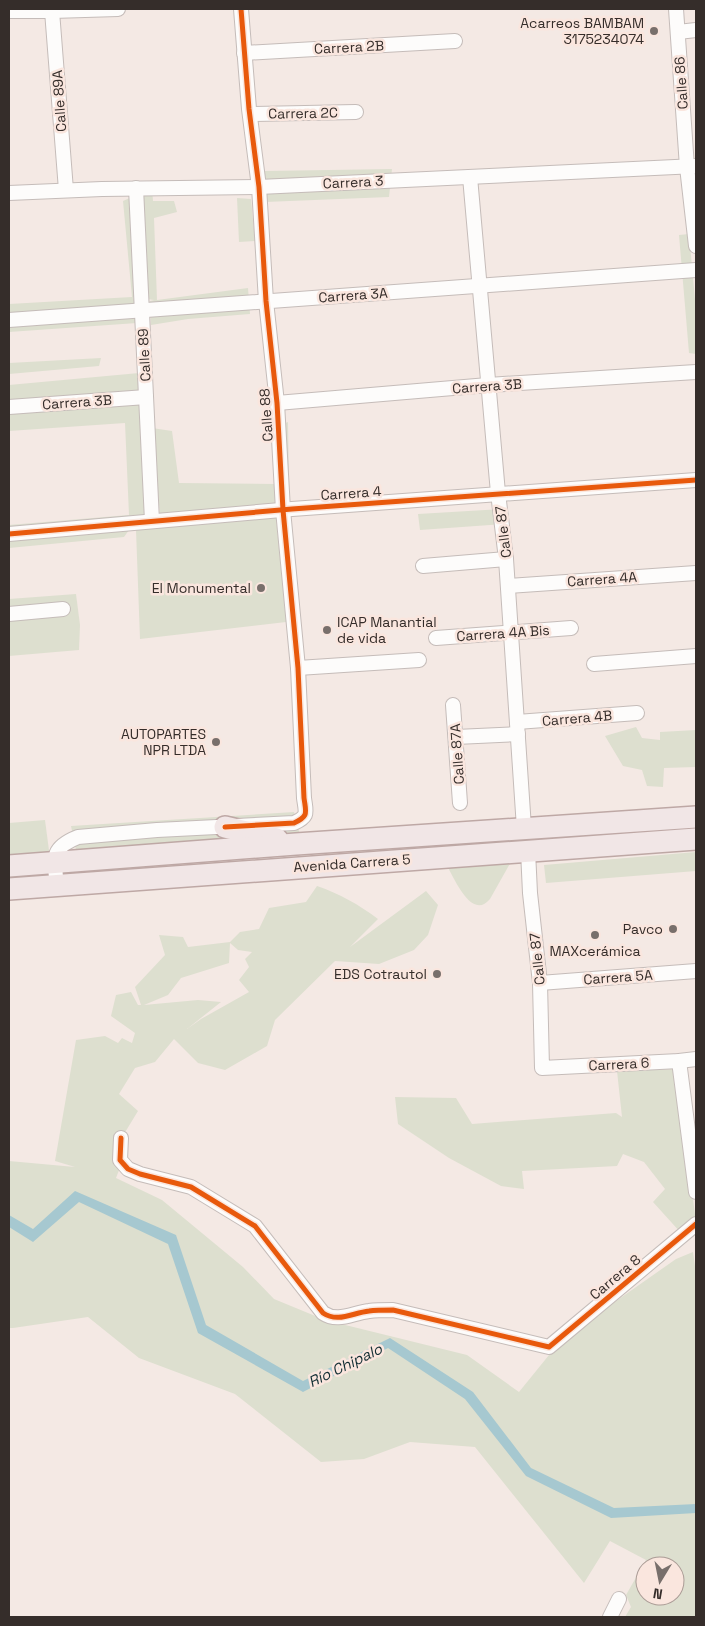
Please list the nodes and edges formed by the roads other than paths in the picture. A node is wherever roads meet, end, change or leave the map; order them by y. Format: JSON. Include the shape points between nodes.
{"nodes":[{"id":1,"x":118,"y":9,"type":"edge"},
{"id":2,"x":241,"y":9,"type":"edge"},
{"id":3,"x":676,"y":9,"type":"edge"},
{"id":4,"x":27,"y":10,"type":"edge"},
{"id":5,"x":9,"y":11,"type":"edge"},
{"id":6,"x":52,"y":11,"type":"junction"},
{"id":7,"x":696,"y":30,"type":"edge"},
{"id":8,"x":678,"y":32,"type":"junction"},
{"id":9,"x":455,"y":42,"type":"dead end"},
{"id":10,"x":244,"y":53,"type":"junction"},
{"id":11,"x":356,"y":112,"type":"dead end"},
{"id":12,"x":250,"y":114,"type":"junction"},
{"id":13,"x":691,"y":166,"type":"edge"},
{"id":14,"x":470,"y":177,"type":"junction"},
{"id":15,"x":259,"y":187,"type":"junction"},
{"id":16,"x":136,"y":188,"type":"junction"},
{"id":17,"x":66,"y":190,"type":"junction"},
{"id":18,"x":9,"y":193,"type":"edge"},
{"id":19,"x":696,"y":246,"type":"edge"},
{"id":20,"x":696,"y":270,"type":"edge"},
{"id":21,"x":480,"y":286,"type":"junction"},
{"id":22,"x":266,"y":301,"type":"junction"},
{"id":23,"x":142,"y":310,"type":"junction"},
{"id":24,"x":9,"y":320,"type":"edge"},
{"id":25,"x":696,"y":372,"type":"edge"},
{"id":26,"x":488,"y":385,"type":"junction"},
{"id":27,"x":146,"y":396,"type":"junction"},
{"id":28,"x":277,"y":403,"type":"junction"},
{"id":29,"x":9,"y":407,"type":"edge"},
{"id":30,"x":696,"y":480,"type":"edge"},
{"id":31,"x":498,"y":494,"type":"junction"},
{"id":32,"x":283,"y":510,"type":"junction"},
{"id":33,"x":152,"y":521,"type":"junction"},
{"id":34,"x":9,"y":534,"type":"edge"},
{"id":35,"x":506,"y":560,"type":"junction"},
{"id":36,"x":423,"y":566,"type":"dead end"},
{"id":37,"x":696,"y":573,"type":"edge"},
{"id":38,"x":508,"y":586,"type":"junction"},
{"id":39,"x":63,"y":609,"type":"dead end"},
{"id":40,"x":9,"y":614,"type":"edge"},
{"id":41,"x":570,"y":628,"type":"dead end"},
{"id":42,"x":511,"y":633,"type":"junction"},
{"id":43,"x":436,"y":638,"type":"dead end"},
{"id":44,"x":696,"y":656,"type":"edge"},
{"id":45,"x":419,"y":660,"type":"dead end"},
{"id":46,"x":594,"y":664,"type":"dead end"},
{"id":47,"x":298,"y":668,"type":"junction"},
{"id":48,"x":453,"y":705,"type":"dead end"},
{"id":49,"x":637,"y":713,"type":"dead end"},
{"id":50,"x":517,"y":728,"type":"junction"},
{"id":51,"x":456,"y":737,"type":"junction"},
{"id":52,"x":460,"y":802,"type":"dead end"},
{"id":53,"x":696,"y":817,"type":"edge"},
{"id":54,"x":225,"y":826,"type":"junction"},
{"id":55,"x":524,"y":828,"type":"junction"},
{"id":56,"x":696,"y":839,"type":"edge"},
{"id":57,"x":296,"y":844,"type":"junction"},
{"id":58,"x":528,"y":851,"type":"junction"},
{"id":59,"x":55,"y":862,"type":"junction"},
{"id":60,"x":9,"y":866,"type":"edge"},
{"id":61,"x":57,"y":885,"type":"junction"},
{"id":62,"x":9,"y":889,"type":"edge"},
{"id":63,"x":696,"y":971,"type":"edge"},
{"id":64,"x":540,"y":983,"type":"junction"},
{"id":65,"x":696,"y":1059,"type":"edge"},
{"id":66,"x":679,"y":1061,"type":"junction"},
{"id":67,"x":542,"y":1068,"type":"joint"},
{"id":68,"x":121,"y":1138,"type":"dead end"},
{"id":69,"x":693,"y":1142,"type":"edge"},
{"id":70,"x":696,"y":1192,"type":"edge"},
{"id":71,"x":696,"y":1224,"type":"edge"},
{"id":72,"x":620,"y":1599,"type":"dead end"},
{"id":73,"x":610,"y":1617,"type":"edge"}],
"edges":[{"from":1,"to":6,"type":"street"},
{"from":2,"to":10,"type":"street","name":"Calle 88"},
{"from":3,"to":8,"type":"street","name":"Calle 86"},
{"from":4,"to":5,"type":"street"},
{"from":4,"to":6,"type":"street"},
{"from":6,"to":17,"type":"street","name":"Calle 89A"},
{"from":7,"to":8,"type":"street"},
{"from":8,"to":13,"type":"street","name":"Calle 86"},
{"from":9,"to":10,"type":"street","name":"Carrera 2B"},
{"from":10,"to":12,"type":"street","name":"Calle 88"},
{"from":11,"to":12,"type":"street","name":"Carrera 2C"},
{"from":12,"to":15,"type":"street","name":"Calle 88"},
{"from":13,"to":14,"type":"street","name":"Carrera 3"},
{"from":13,"to":19,"type":"street","name":"Calle 86"},
{"from":14,"to":15,"type":"street","name":"Carrera 3"},
{"from":14,"to":21,"type":"street","name":"Calle 87"},
{"from":15,"to":16,"type":"street","name":"Carrera 3"},
{"from":15,"to":22,"type":"street","name":"Calle 88"},
{"from":16,"to":17,"type":"street","name":"Carrera 3"},
{"from":16,"to":23,"type":"street","name":"Calle 89"},
{"from":17,"to":18,"type":"street","name":"Carrera 3"},
{"from":20,"to":21,"type":"street","name":"Carrera 3A"},
{"from":21,"to":22,"type":"street","name":"Carrera 3A"},
{"from":21,"to":26,"type":"street","name":"Calle 87"},
{"from":22,"to":23,"type":"street","name":"Carrera 3A"},
{"from":22,"to":28,"type":"street","name":"Calle 88"},
{"from":23,"to":24,"type":"street","name":"Carrera 3A"},
{"from":23,"to":27,"type":"street","name":"Calle 89"},
{"from":25,"to":26,"type":"street","name":"Carrera 3B"},
{"from":26,"to":28,"type":"street","name":"Carrera 3B"},
{"from":26,"to":31,"type":"street","name":"Calle 87"},
{"from":27,"to":29,"type":"street","name":"Carrera 3B"},
{"from":27,"to":33,"type":"street","name":"Calle 89"},
{"from":28,"to":32,"type":"street","name":"Calle 88"},
{"from":30,"to":31,"type":"street","name":"Carrera 4"},
{"from":31,"to":32,"type":"street","name":"Carrera 4"},
{"from":31,"to":35,"type":"street","name":"Calle 87"},
{"from":32,"to":33,"type":"street","name":"Carrera 4"},
{"from":32,"to":47,"type":"street","name":"Calle 88"},
{"from":33,"to":34,"type":"street","name":"Carrera 4"},
{"from":35,"to":36,"type":"street"},
{"from":35,"to":38,"type":"street","name":"Calle 87"},
{"from":37,"to":38,"type":"street","name":"Carrera 4A"},
{"from":38,"to":42,"type":"street","name":"Calle 87"},
{"from":39,"to":40,"type":"street"},
{"from":41,"to":42,"type":"street","name":"Carrera 4A Bis"},
{"from":42,"to":43,"type":"street","name":"Carrera 4A Bis"},
{"from":42,"to":50,"type":"street","name":"Calle 87"},
{"from":44,"to":46,"type":"street"},
{"from":45,"to":47,"type":"street"},
{"from":47,"to":54,"type":"street","name":"Calle 88","via":[[306,814],[294,823]]},
{"from":48,"to":51,"type":"street","name":"Calle 87A"},
{"from":49,"to":50,"type":"street","name":"Carrera 4B"},
{"from":50,"to":51,"type":"street","name":"Carrera 4B"},
{"from":50,"to":55,"type":"street","name":"Calle 87"},
{"from":51,"to":52,"type":"street","name":"Calle 87A"},
{"from":53,"to":55,"type":"main road","name":"Avenida Carrera 5"},
{"from":54,"to":57,"type":"main road"},
{"from":54,"to":59,"type":"street","via":[[78,837],[56,851]]},
{"from":55,"to":57,"type":"main road","name":"Avenida Carrera 5"},
{"from":56,"to":58,"type":"main road","name":"Avenida Carrera 5"},
{"from":57,"to":59,"type":"main road","name":"Avenida Carrera 5"},
{"from":58,"to":61,"type":"main road","name":"Avenida Carrera 5"},
{"from":58,"to":64,"type":"street","name":"Calle 87"},
{"from":59,"to":60,"type":"main road","name":"Avenida Carrera 5"},
{"from":59,"to":61,"type":"street"},
{"from":61,"to":62,"type":"main road","name":"Avenida Carrera 5"},
{"from":63,"to":64,"type":"street","name":"Carrera 5A"},
{"from":64,"to":67,"type":"street","name":"Calle 87"},
{"from":65,"to":66,"type":"street","name":"Carrera 6"},
{"from":66,"to":67,"type":"street","name":"Carrera 6"},
{"from":66,"to":69,"type":"street"},
{"from":68,"to":71,"type":"street","name":"Carrera 8","via":[[120,1160],[128,1169],[190,1187],[254,1226],[323,1313],[330,1317],[393,1310],[549,1347]]},
{"from":69,"to":70,"type":"street"},
{"from":72,"to":73,"type":"street"}]}
